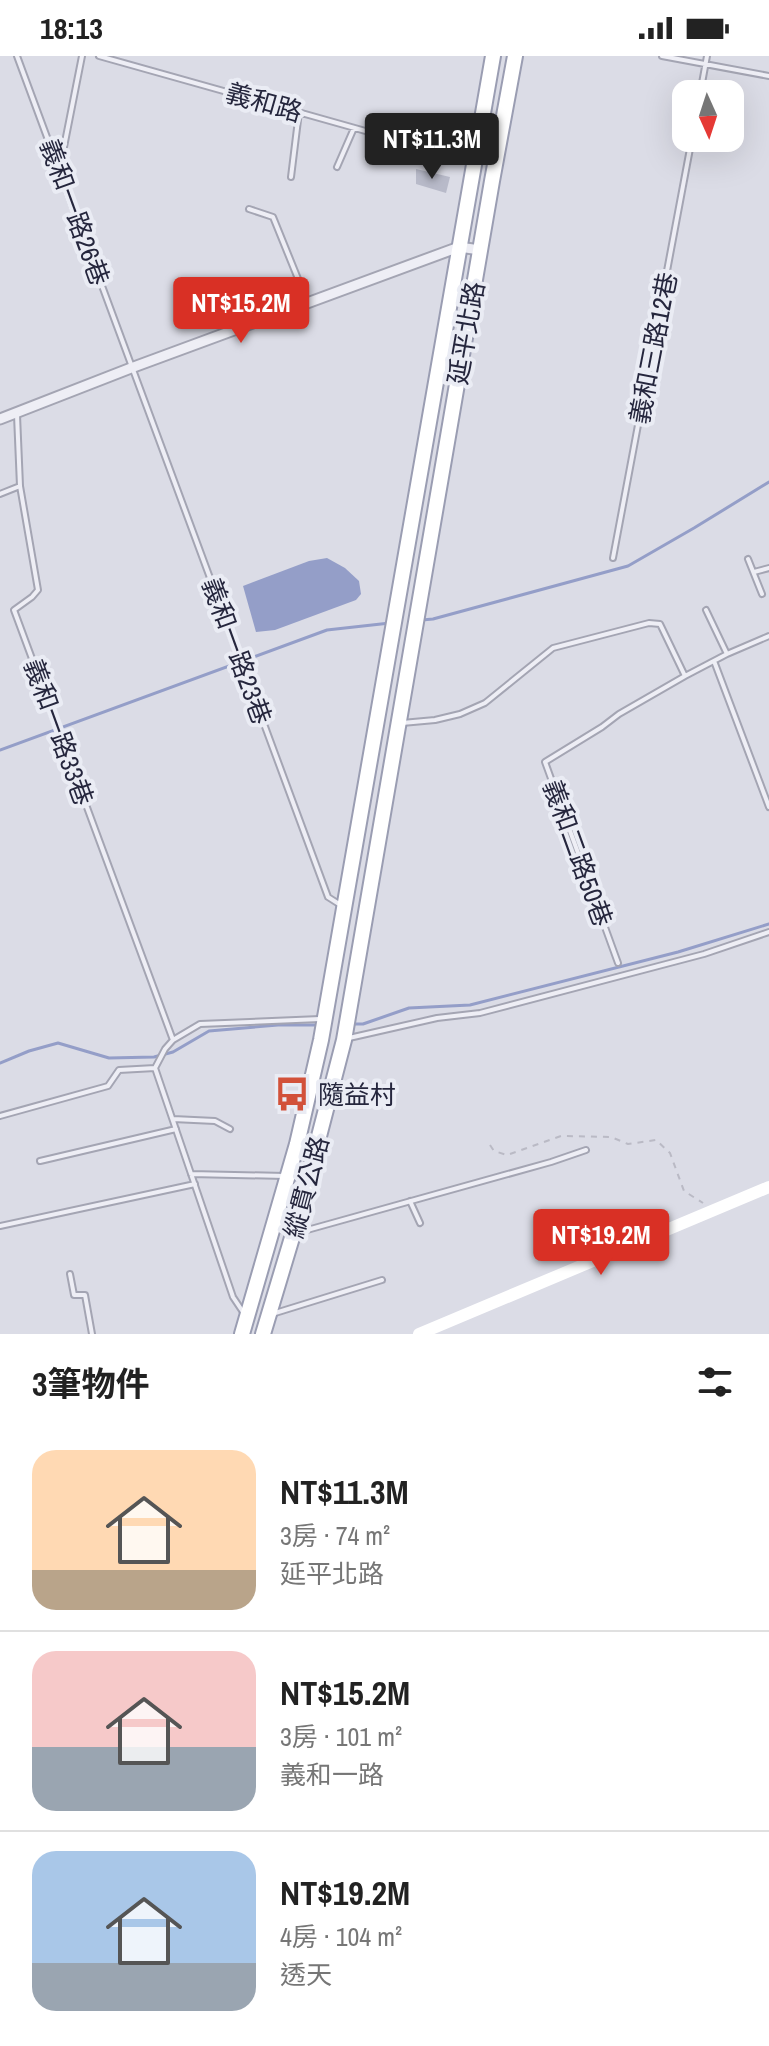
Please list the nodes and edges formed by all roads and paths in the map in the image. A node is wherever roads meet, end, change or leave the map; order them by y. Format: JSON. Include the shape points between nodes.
{"nodes":[{"id":1,"x":17,"y":56,"type":"edge"},
{"id":2,"x":82,"y":56,"type":"edge"},
{"id":3,"x":99,"y":56,"type":"edge"},
{"id":4,"x":493,"y":56,"type":"edge"},
{"id":5,"x":515,"y":56,"type":"edge"},
{"id":6,"x":662,"y":56,"type":"edge"},
{"id":7,"x":707,"y":56,"type":"edge"},
{"id":8,"x":706,"y":64,"type":"junction"},
{"id":9,"x":769,"y":76,"type":"edge"},
{"id":10,"x":703,"y":80,"type":"edge"},
{"id":11,"x":299,"y":112,"type":"junction"},
{"id":12,"x":354,"y":128,"type":"junction"},
{"id":13,"x":689,"y":152,"type":"edge"},
{"id":14,"x":475,"y":162,"type":"junction"},
{"id":15,"x":58,"y":164,"type":"junction"},
{"id":16,"x":337,"y":167,"type":"dead end"},
{"id":17,"x":494,"y":167,"type":"junction"},
{"id":18,"x":291,"y":177,"type":"dead end"},
{"id":19,"x":249,"y":209,"type":"dead end"},
{"id":20,"x":459,"y":247,"type":"junction"},
{"id":21,"x":480,"y":250,"type":"junction"},
{"id":22,"x":308,"y":303,"type":"junction"},
{"id":23,"x":131,"y":368,"type":"junction"},
{"id":24,"x":16,"y":413,"type":"junction"},
{"id":25,"x":0,"y":419,"type":"edge"},
{"id":26,"x":20,"y":486,"type":"junction"},
{"id":27,"x":0,"y":494,"type":"edge"},
{"id":28,"x":613,"y":558,"type":"dead end"},
{"id":29,"x":748,"y":559,"type":"dead end"},
{"id":30,"x":769,"y":568,"type":"edge"},
{"id":31,"x":754,"y":572,"type":"junction"},
{"id":32,"x":762,"y":594,"type":"dead end"},
{"id":33,"x":706,"y":610,"type":"dead end"},
{"id":34,"x":769,"y":636,"type":"edge"},
{"id":35,"x":727,"y":654,"type":"junction"},
{"id":36,"x":714,"y":661,"type":"junction"},
{"id":37,"x":685,"y":676,"type":"junction"},
{"id":38,"x":386,"y":722,"type":"junction"},
{"id":39,"x":769,"y":807,"type":"edge"},
{"id":40,"x":345,"y":907,"type":"junction"},
{"id":41,"x":365,"y":913,"type":"junction"},
{"id":42,"x":769,"y":932,"type":"edge"},
{"id":43,"x":618,"y":963,"type":"dead end"},
{"id":44,"x":325,"y":1018,"type":"junction"},
{"id":45,"x":347,"y":1020,"type":"junction"},
{"id":46,"x":173,"y":1040,"type":"junction"},
{"id":47,"x":321,"y":1040,"type":"junction"},
{"id":48,"x":344,"y":1040,"type":"junction"},
{"id":49,"x":155,"y":1068,"type":"junction"},
{"id":50,"x":0,"y":1116,"type":"edge"},
{"id":51,"x":173,"y":1119,"type":"junction"},
{"id":52,"x":176,"y":1129,"type":"junction"},
{"id":53,"x":230,"y":1129,"type":"dead end"},
{"id":54,"x":297,"y":1144,"type":"junction"},
{"id":55,"x":490,"y":1145,"type":"dead end"},
{"id":56,"x":317,"y":1148,"type":"junction"},
{"id":57,"x":586,"y":1150,"type":"dead end"},
{"id":58,"x":40,"y":1161,"type":"dead end"},
{"id":59,"x":191,"y":1174,"type":"junction"},
{"id":60,"x":289,"y":1176,"type":"junction"},
{"id":61,"x":195,"y":1184,"type":"junction"},
{"id":62,"x":769,"y":1187,"type":"edge"},
{"id":63,"x":410,"y":1201,"type":"junction"},
{"id":64,"x":714,"y":1210,"type":"junction"},
{"id":65,"x":420,"y":1223,"type":"dead end"},
{"id":66,"x":0,"y":1226,"type":"edge"},
{"id":67,"x":294,"y":1233,"type":"junction"},
{"id":68,"x":70,"y":1274,"type":"dead end"},
{"id":69,"x":382,"y":1280,"type":"dead end"},
{"id":70,"x":268,"y":1315,"type":"junction"},
{"id":71,"x":247,"y":1318,"type":"junction"},
{"id":72,"x":92,"y":1334,"type":"edge"},
{"id":73,"x":242,"y":1334,"type":"edge"},
{"id":74,"x":263,"y":1334,"type":"edge"},
{"id":75,"x":419,"y":1334,"type":"edge"}],
"edges":[{"from":1,"to":15,"type":"lane","name":"義和一路26巷"},
{"from":2,"to":15,"type":"lane"},
{"from":3,"to":11,"type":"lane","name":"義和路"},
{"from":4,"to":14,"type":"main road","name":"延平北路"},
{"from":5,"to":17,"type":"main road","name":"延平北路"},
{"from":6,"to":8,"type":"lane"},
{"from":7,"to":8,"type":"lane"},
{"from":8,"to":9,"type":"lane"},
{"from":8,"to":10,"type":"lane"},
{"from":11,"to":12,"type":"lane","name":"義和路"},
{"from":11,"to":18,"type":"lane"},
{"from":12,"to":14,"type":"lane","name":"義和路"},
{"from":12,"to":16,"type":"lane"},
{"from":13,"to":28,"type":"lane","name":"義和三路12巷"},
{"from":14,"to":17,"type":"street"},
{"from":14,"to":20,"type":"main road","name":"延平北路"},
{"from":15,"to":23,"type":"lane","name":"義和一路26巷"},
{"from":17,"to":21,"type":"main road","name":"延平北路"},
{"from":19,"to":22,"type":"lane","via":[[273,217]]},
{"from":20,"to":21,"type":"street"},
{"from":20,"to":22,"type":"street"},
{"from":20,"to":38,"type":"main road","name":"延平北路","via":[[391,635]]},
{"from":21,"to":38,"type":"main road","name":"延平北路","via":[[411,643]]},
{"from":22,"to":23,"type":"street"},
{"from":23,"to":24,"type":"street"},
{"from":23,"to":40,"type":"lane","name":"義和一路23巷","via":[[328,897]]},
{"from":24,"to":25,"type":"street"},
{"from":24,"to":26,"type":"lane","name":"義和一路33巷"},
{"from":26,"to":27,"type":"lane"},
{"from":26,"to":46,"type":"lane","name":"義和一路33巷","via":[[38,590],[14,610]]},
{"from":29,"to":31,"type":"lane"},
{"from":30,"to":31,"type":"lane"},
{"from":31,"to":32,"type":"lane"},
{"from":33,"to":35,"type":"lane"},
{"from":34,"to":35,"type":"lane"},
{"from":35,"to":36,"type":"lane"},
{"from":36,"to":37,"type":"lane"},
{"from":36,"to":39,"type":"lane"},
{"from":37,"to":38,"type":"lane","via":[[660,624],[649,623],[553,648],[485,703],[460,714]]},
{"from":37,"to":43,"type":"lane","name":"義和二路50巷","via":[[545,762]]},
{"from":38,"to":40,"type":"main road"},
{"from":38,"to":41,"type":"main road"},
{"from":40,"to":41,"type":"lane"},
{"from":40,"to":44,"type":"main road"},
{"from":41,"to":45,"type":"main road"},
{"from":42,"to":48,"type":"lane","via":[[480,1013]]},
{"from":44,"to":45,"type":"lane"},
{"from":44,"to":46,"type":"lane","via":[[200,1024]]},
{"from":44,"to":47,"type":"main road","name":"縱貫公路"},
{"from":45,"to":48,"type":"main road","name":"縱貫公路"},
{"from":46,"to":49,"type":"lane"},
{"from":47,"to":48,"type":"lane"},
{"from":47,"to":54,"type":"main road","name":"縱貫公路"},
{"from":48,"to":56,"type":"main road","name":"縱貫公路"},
{"from":49,"to":50,"type":"lane","via":[[119,1070],[108,1086]]},
{"from":49,"to":51,"type":"lane"},
{"from":51,"to":52,"type":"lane"},
{"from":51,"to":53,"type":"lane","via":[[215,1121]]},
{"from":52,"to":58,"type":"lane"},
{"from":52,"to":59,"type":"lane"},
{"from":54,"to":56,"type":"main road"},
{"from":54,"to":60,"type":"main road","name":"縱貫公路"},
{"from":55,"to":64,"type":"path","via":[[507,1155],[561,1136],[611,1137],[628,1144],[656,1140],[670,1153],[684,1191]]},
{"from":56,"to":67,"type":"main road","name":"縱貫公路"},
{"from":57,"to":63,"type":"lane"},
{"from":59,"to":60,"type":"lane"},
{"from":59,"to":61,"type":"lane"},
{"from":60,"to":71,"type":"main road","name":"縱貫公路"},
{"from":61,"to":66,"type":"lane"},
{"from":61,"to":71,"type":"lane","via":[[233,1297]]},
{"from":62,"to":64,"type":"street"},
{"from":63,"to":65,"type":"lane"},
{"from":63,"to":67,"type":"lane"},
{"from":64,"to":75,"type":"street"},
{"from":67,"to":70,"type":"main road","name":"縱貫公路"},
{"from":68,"to":72,"type":"lane","via":[[74,1295],[85,1295]]},
{"from":69,"to":70,"type":"lane"},
{"from":70,"to":71,"type":"lane"},
{"from":70,"to":74,"type":"main road","name":"縱貫公路"},
{"from":71,"to":73,"type":"main road","name":"縱貫公路"}]}
